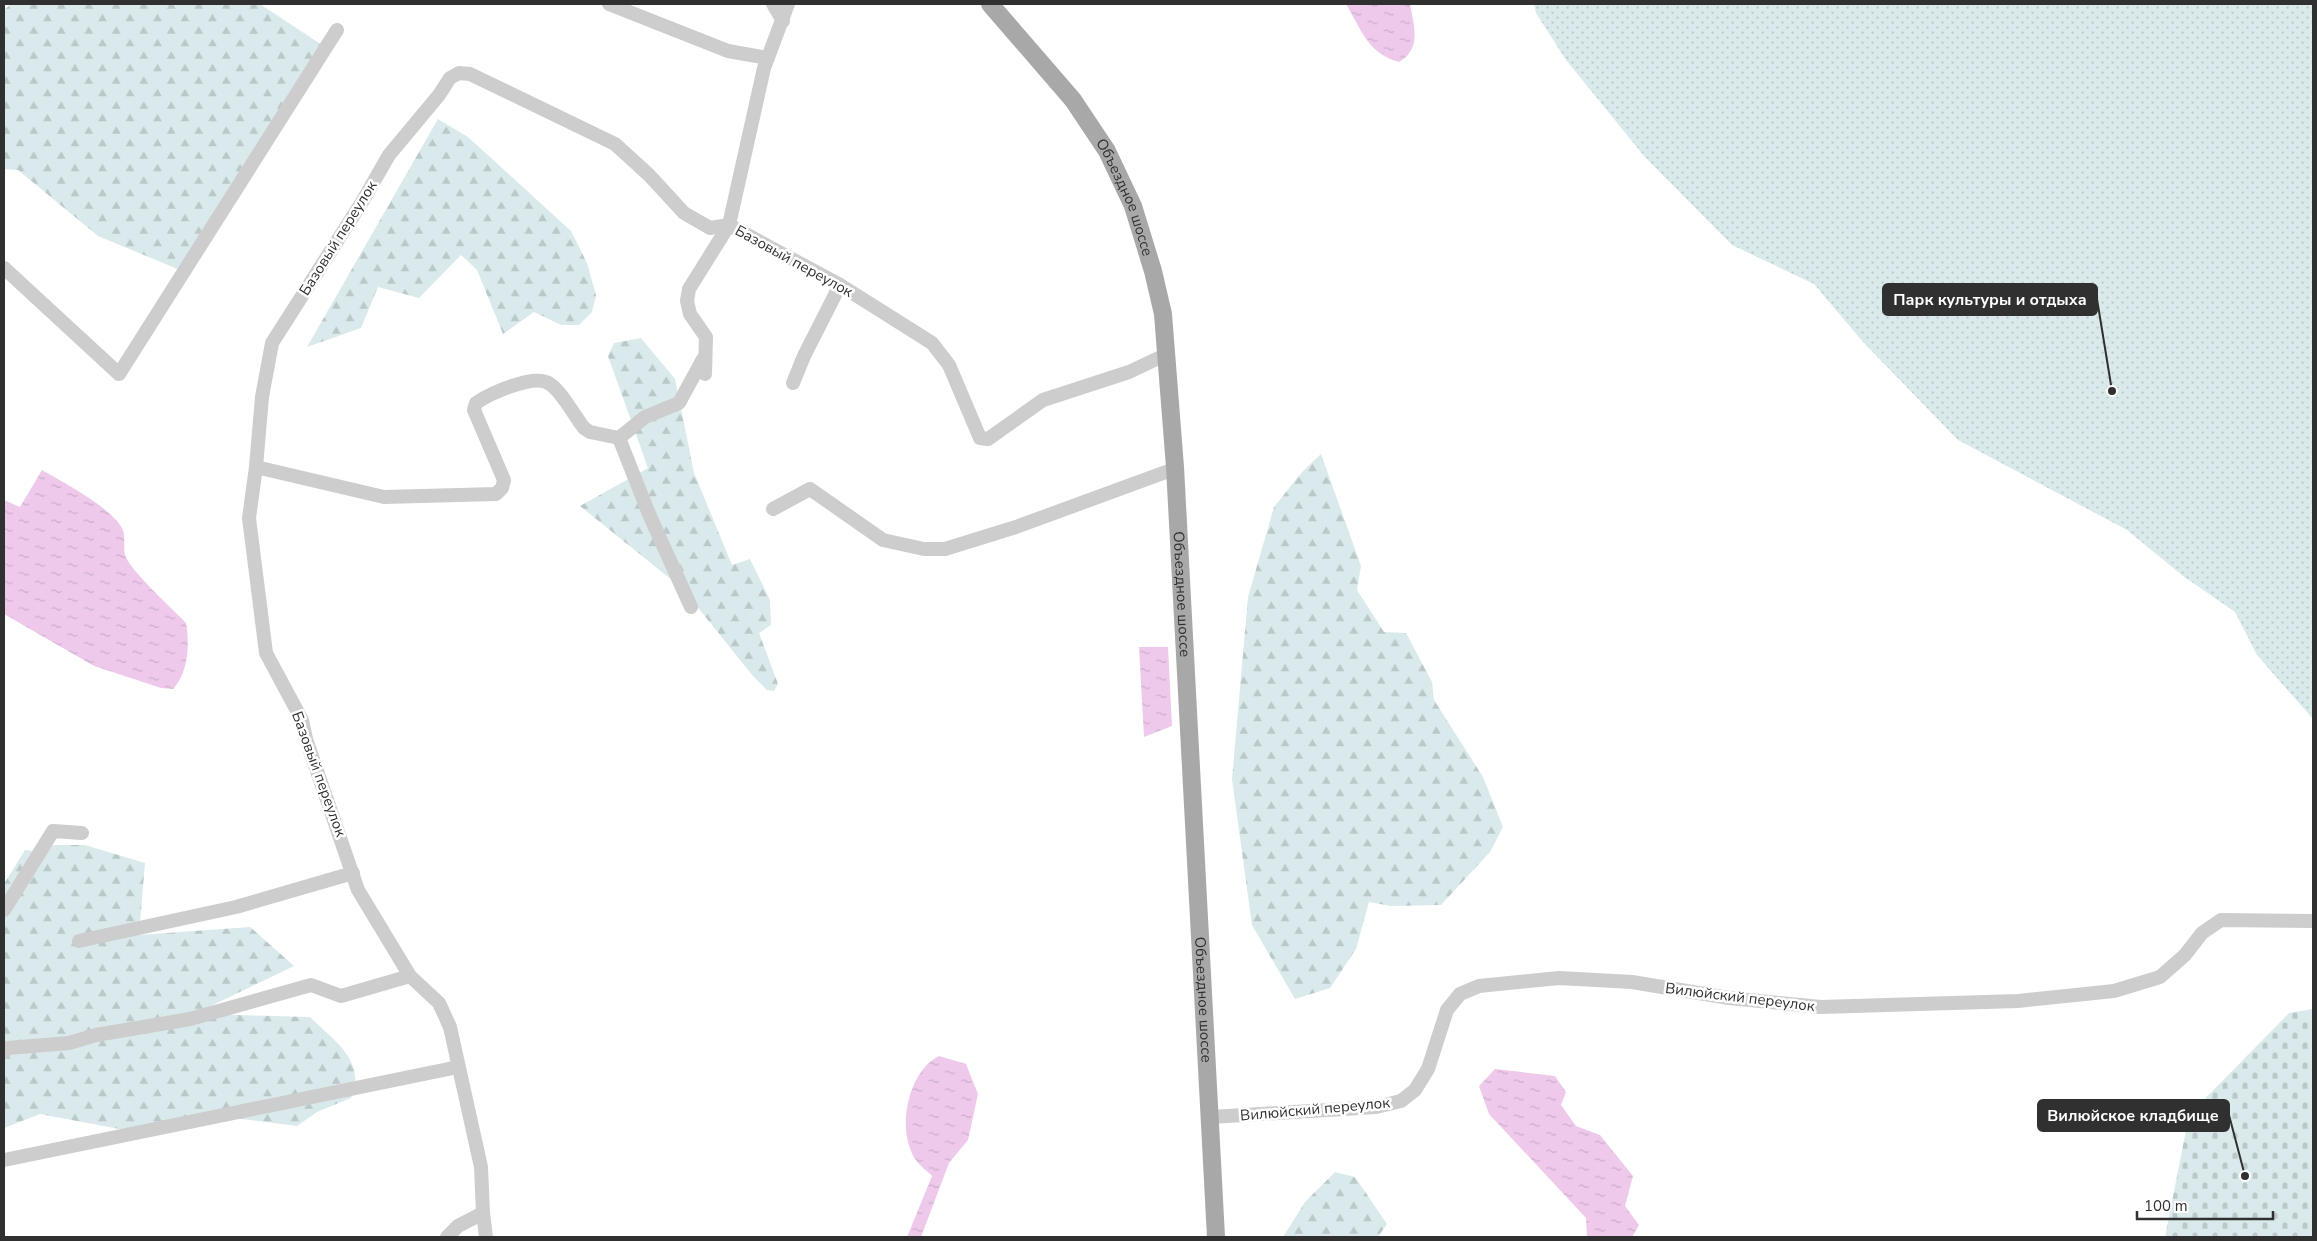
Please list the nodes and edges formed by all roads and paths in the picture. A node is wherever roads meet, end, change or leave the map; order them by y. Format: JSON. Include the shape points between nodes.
{"nodes":[{"id":1,"x":609,"y":4,"type":"edge"},
{"id":2,"x":773,"y":4,"type":"edge"},
{"id":3,"x":788,"y":4,"type":"edge"},
{"id":4,"x":990,"y":4,"type":"edge"},
{"id":5,"x":783,"y":21,"type":"junction"},
{"id":6,"x":338,"y":30,"type":"dead end"},
{"id":7,"x":768,"y":58,"type":"junction"},
{"id":8,"x":729,"y":224,"type":"junction"},
{"id":9,"x":4,"y":268,"type":"edge"},
{"id":10,"x":840,"y":285,"type":"junction"},
{"id":11,"x":705,"y":355,"type":"junction"},
{"id":12,"x":1165,"y":355,"type":"junction"},
{"id":13,"x":705,"y":374,"type":"dead end"},
{"id":14,"x":793,"y":383,"type":"dead end"},
{"id":15,"x":619,"y":438,"type":"junction"},
{"id":16,"x":256,"y":468,"type":"junction"},
{"id":17,"x":1174,"y":469,"type":"junction"},
{"id":18,"x":773,"y":509,"type":"dead end"},
{"id":19,"x":691,"y":606,"type":"dead end"},
{"id":20,"x":82,"y":833,"type":"dead end"},
{"id":21,"x":353,"y":873,"type":"junction"},
{"id":22,"x":4,"y":910,"type":"edge"},
{"id":23,"x":2313,"y":921,"type":"edge"},
{"id":24,"x":79,"y":941,"type":"dead end"},
{"id":25,"x":410,"y":976,"type":"junction"},
{"id":26,"x":4,"y":1052,"type":"edge"},
{"id":27,"x":458,"y":1067,"type":"junction"},
{"id":28,"x":1211,"y":1117,"type":"junction"},
{"id":29,"x":4,"y":1160,"type":"edge"},
{"id":30,"x":482,"y":1213,"type":"junction"},
{"id":31,"x":447,"y":1237,"type":"edge"},
{"id":32,"x":486,"y":1237,"type":"edge"},
{"id":33,"x":1216,"y":1237,"type":"edge"}],
"edges":[{"from":1,"to":7,"type":"street","via":[[728,51]]},
{"from":2,"to":5,"type":"street"},
{"from":3,"to":5,"type":"street"},
{"from":4,"to":12,"type":"main road","name":"Объездное шоссе","via":[[1073,100],[1107,151],[1133,206],[1153,270],[1163,314]]},
{"from":5,"to":7,"type":"street"},
{"from":6,"to":9,"type":"street","via":[[119,374]]},
{"from":7,"to":8,"type":"street"},
{"from":8,"to":10,"type":"street","name":"Базовый переулок"},
{"from":8,"to":11,"type":"street","via":[[689,289],[690,314],[706,337]]},
{"from":8,"to":16,"type":"street","name":"Базовый переулок","via":[[710,228],[684,213],[615,144],[470,74],[459,73],[450,78],[439,96],[389,155],[272,343],[262,398]]},
{"from":10,"to":12,"type":"street","name":"Базовый переулок","via":[[932,343],[949,365],[980,438],[984,439],[1043,400],[1129,372]]},
{"from":10,"to":14,"type":"street"},
{"from":11,"to":13,"type":"street"},
{"from":11,"to":15,"type":"street","via":[[679,403],[644,417]]},
{"from":12,"to":17,"type":"main road","name":"Объездное шоссе"},
{"from":15,"to":16,"type":"street","via":[[584,428],[552,385],[536,380],[476,403],[474,410],[504,480],[496,494],[384,497]]},
{"from":15,"to":19,"type":"street"},
{"from":16,"to":21,"type":"street","name":"Базовый переулок","via":[[249,518],[266,653],[302,720]]},
{"from":17,"to":18,"type":"street","via":[[1016,528],[945,549],[924,549],[883,540],[810,489]]},
{"from":17,"to":28,"type":"main road","name":"Объездное шоссе"},
{"from":20,"to":22,"type":"street","via":[[53,831]]},
{"from":21,"to":24,"type":"street","via":[[236,907]]},
{"from":21,"to":25,"type":"street","name":"Базовый переулок","via":[[358,890]]},
{"from":23,"to":28,"type":"street","name":"Вилюйский переулок","via":[[2221,920],[2202,933],[2185,956],[2160,977],[2114,991],[2018,1001],[1821,1007],[1729,998],[1632,982],[1559,978],[1479,986],[1460,994],[1447,1010],[1428,1069],[1415,1090],[1401,1101],[1376,1107]]},
{"from":25,"to":26,"type":"street","via":[[341,996],[311,985],[190,1019],[96,1035],[69,1043],[8,1048]]},
{"from":25,"to":27,"type":"street","name":"Базовый переулок","via":[[439,1003],[450,1027]]},
{"from":27,"to":29,"type":"street"},
{"from":27,"to":30,"type":"street","name":"Базовый переулок","via":[[481,1167]]},
{"from":28,"to":33,"type":"main road","name":"Объездное шоссе"},
{"from":30,"to":31,"type":"street","via":[[458,1226]]},
{"from":30,"to":32,"type":"street","name":"Базовый переулок"}]}
